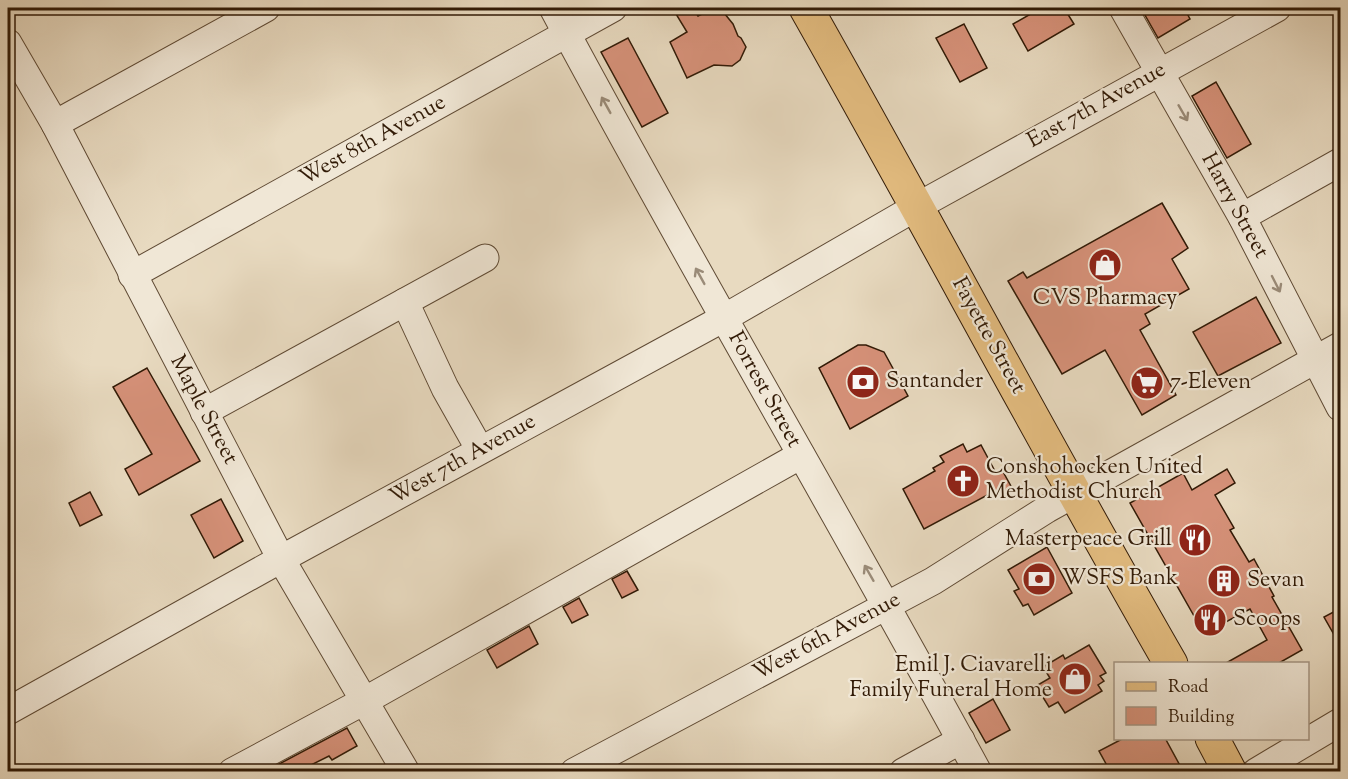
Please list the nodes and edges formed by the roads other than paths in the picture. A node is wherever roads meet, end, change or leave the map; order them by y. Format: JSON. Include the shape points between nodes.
{"nodes":[{"id":1,"x":266,"y":8,"type":"edge"},
{"id":2,"x":553,"y":8,"type":"edge"},
{"id":3,"x":613,"y":8,"type":"edge"},
{"id":4,"x":807,"y":8,"type":"edge"},
{"id":5,"x":1123,"y":8,"type":"edge"},
{"id":6,"x":1277,"y":8,"type":"edge"},
{"id":7,"x":567,"y":33,"type":"junction"},
{"id":8,"x":8,"y":43,"type":"edge"},
{"id":9,"x":1160,"y":72,"type":"junction"},
{"id":10,"x":55,"y":124,"type":"junction"},
{"id":11,"x":1341,"y":162,"type":"edge"},
{"id":12,"x":918,"y":206,"type":"junction"},
{"id":13,"x":1242,"y":217,"type":"junction"},
{"id":14,"x":485,"y":258,"type":"dead end"},
{"id":15,"x":132,"y":275,"type":"junction"},
{"id":16,"x":405,"y":302,"type":"junction"},
{"id":17,"x":723,"y":318,"type":"junction"},
{"id":18,"x":1341,"y":346,"type":"edge"},
{"id":19,"x":1315,"y":360,"type":"junction"},
{"id":20,"x":1341,"y":407,"type":"edge"},
{"id":21,"x":204,"y":412,"type":"junction"},
{"id":22,"x":480,"y":450,"type":"junction"},
{"id":23,"x":801,"y":455,"type":"junction"},
{"id":24,"x":1075,"y":494,"type":"junction"},
{"id":25,"x":281,"y":559,"type":"junction"},
{"id":26,"x":887,"y":605,"type":"junction"},
{"id":27,"x":1170,"y":662,"type":"edge"},
{"id":28,"x":366,"y":700,"type":"junction"},
{"id":29,"x":8,"y":711,"type":"edge"},
{"id":30,"x":1341,"y":722,"type":"edge"},
{"id":31,"x":961,"y":740,"type":"junction"},
{"id":32,"x":1213,"y":740,"type":"edge"},
{"id":33,"x":232,"y":771,"type":"edge"},
{"id":34,"x":406,"y":771,"type":"edge"},
{"id":35,"x":574,"y":771,"type":"edge"},
{"id":36,"x":903,"y":771,"type":"edge"},
{"id":37,"x":978,"y":771,"type":"edge"},
{"id":38,"x":1230,"y":771,"type":"edge"},
{"id":39,"x":1256,"y":771,"type":"edge"}],
"edges":[{"from":1,"to":10,"type":"street"},
{"from":2,"to":7,"type":"street","name":"Forrest Street"},
{"from":3,"to":7,"type":"street","name":"West 8th Avenue"},
{"from":4,"to":12,"type":"main road","name":"Fayette Street"},
{"from":5,"to":9,"type":"street","name":"Harry Street"},
{"from":6,"to":9,"type":"street","name":"East 7th Avenue"},
{"from":7,"to":15,"type":"street","name":"West 8th Avenue"},
{"from":17,"to":7,"type":"street","name":"Forrest Street","one_way":true},
{"from":8,"to":10,"type":"street","name":"Maple Street"},
{"from":9,"to":12,"type":"street","name":"East 7th Avenue"},
{"from":9,"to":13,"type":"street","name":"Harry Street","one_way":true},
{"from":10,"to":15,"type":"street","name":"Maple Street"},
{"from":11,"to":13,"type":"street"},
{"from":12,"to":17,"type":"street","name":"West 7th Avenue"},
{"from":12,"to":24,"type":"main road","name":"Fayette Street"},
{"from":13,"to":19,"type":"street","name":"Harry Street","one_way":true},
{"from":14,"to":16,"type":"street"},
{"from":15,"to":21,"type":"street","name":"Maple Street"},
{"from":16,"to":21,"type":"street"},
{"from":16,"to":22,"type":"street","via":[[445,388]]},
{"from":17,"to":22,"type":"street","name":"West 7th Avenue"},
{"from":17,"to":23,"type":"street","name":"Forrest Street"},
{"from":18,"to":19,"type":"street","name":"West 6th Avenue"},
{"from":19,"to":20,"type":"street","name":"Harry Street"},
{"from":19,"to":24,"type":"street","name":"West 6th Avenue"},
{"from":21,"to":25,"type":"street","name":"Maple Street"},
{"from":22,"to":25,"type":"street","name":"West 7th Avenue"},
{"from":26,"to":23,"type":"street","name":"Forrest Street","one_way":true},
{"from":23,"to":28,"type":"street"},
{"from":24,"to":26,"type":"street","name":"West 6th Avenue"},
{"from":24,"to":27,"type":"main road","name":"Fayette Street"},
{"from":25,"to":28,"type":"street","name":"Maple Street"},
{"from":25,"to":29,"type":"street","name":"West 7th Avenue"},
{"from":26,"to":31,"type":"street","name":"Forrest Street"},
{"from":26,"to":35,"type":"street","name":"West 6th Avenue"},
{"from":28,"to":33,"type":"street"},
{"from":28,"to":34,"type":"street","name":"Maple Street"},
{"from":30,"to":39,"type":"street"},
{"from":31,"to":36,"type":"street"},
{"from":31,"to":37,"type":"street","name":"Forrest Street"},
{"from":32,"to":38,"type":"main road"}]}
